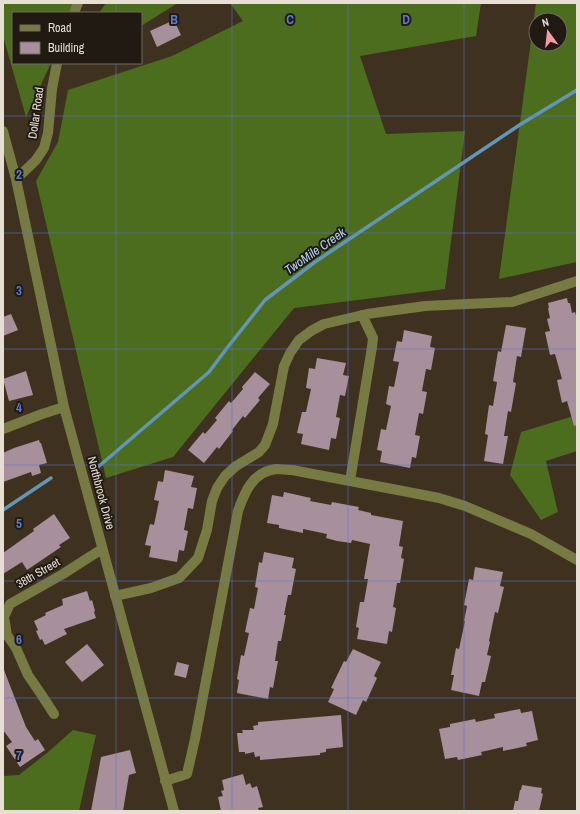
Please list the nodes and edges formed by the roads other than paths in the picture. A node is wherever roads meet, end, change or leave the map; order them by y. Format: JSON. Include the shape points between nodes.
{"nodes":[{"id":1,"x":57,"y":64,"type":"edge"},
{"id":2,"x":3,"y":131,"type":"edge"},
{"id":3,"x":16,"y":179,"type":"junction"},
{"id":4,"x":577,"y":281,"type":"edge"},
{"id":5,"x":362,"y":315,"type":"junction"},
{"id":6,"x":64,"y":407,"type":"junction"},
{"id":7,"x":3,"y":429,"type":"edge"},
{"id":8,"x":350,"y":482,"type":"junction"},
{"id":9,"x":102,"y":549,"type":"junction"},
{"id":10,"x":577,"y":560,"type":"edge"},
{"id":11,"x":115,"y":596,"type":"junction"},
{"id":12,"x":54,"y":714,"type":"dead end"},
{"id":13,"x":165,"y":781,"type":"junction"},
{"id":14,"x":174,"y":811,"type":"edge"}],
"edges":[{"from":1,"to":3,"type":"street","name":"Dollar Road","via":[[44,148],[36,160]]},
{"from":2,"to":3,"type":"street","name":"Northbrook Drive"},
{"from":3,"to":6,"type":"street","name":"Northbrook Drive"},
{"from":4,"to":5,"type":"street","via":[[512,302],[425,306]]},
{"from":5,"to":8,"type":"street","via":[[373,338]]},
{"from":5,"to":11,"type":"street","via":[[324,324],[299,340],[290,353],[284,366],[269,438],[259,452],[236,466],[217,488],[198,558],[179,578],[151,588]]},
{"from":6,"to":7,"type":"street"},
{"from":6,"to":9,"type":"street","name":"Northbrook Drive"},
{"from":8,"to":10,"type":"street","via":[[438,498],[465,506],[531,534]]},
{"from":8,"to":13,"type":"street","via":[[276,469],[261,474],[249,485],[238,510],[187,774]]},
{"from":9,"to":11,"type":"street","name":"Northbrook Drive"},
{"from":9,"to":12,"type":"street","name":"38th Street","via":[[10,604],[4,618],[8,635],[28,675]]},
{"from":11,"to":13,"type":"street","name":"Northbrook Drive"},
{"from":13,"to":14,"type":"street","name":"Northbrook Drive"}]}
